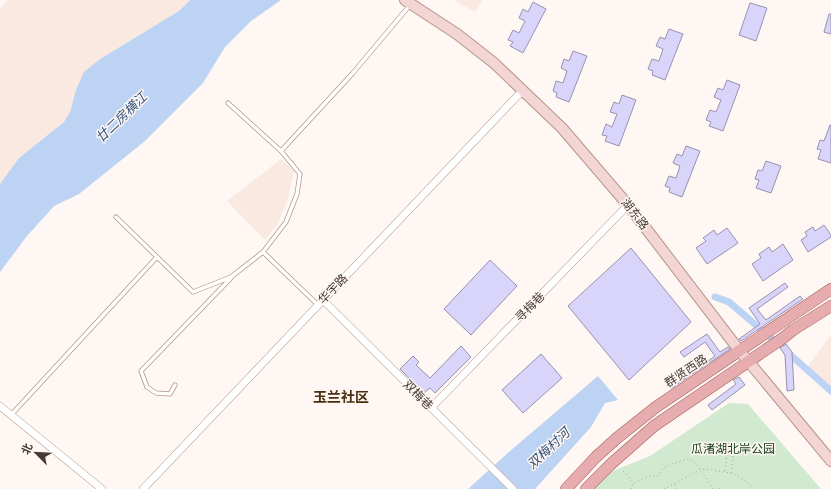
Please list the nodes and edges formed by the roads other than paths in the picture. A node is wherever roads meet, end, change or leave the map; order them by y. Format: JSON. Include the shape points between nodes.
{"nodes":[{"id":1,"x":408,"y":2,"type":"edge"},
{"id":2,"x":523,"y":90,"type":"junction"},
{"id":3,"x":228,"y":103,"type":"dead end"},
{"id":4,"x":281,"y":151,"type":"junction"},
{"id":5,"x":628,"y":205,"type":"junction"},
{"id":6,"x":116,"y":217,"type":"dead end"},
{"id":7,"x":263,"y":252,"type":"junction"},
{"id":8,"x":157,"y":257,"type":"junction"},
{"id":9,"x":231,"y":277,"type":"junction"},
{"id":10,"x":831,"y":288,"type":"edge"},
{"id":11,"x":320,"y":302,"type":"junction"},
{"id":12,"x":831,"y":306,"type":"edge"},
{"id":13,"x":739,"y":350,"type":"junction"},
{"id":14,"x":748,"y":361,"type":"junction"},
{"id":15,"x":175,"y":385,"type":"dead end"},
{"id":16,"x":0,"y":406,"type":"edge"},
{"id":17,"x":432,"y":408,"type":"junction"},
{"id":18,"x":11,"y":415,"type":"junction"},
{"id":19,"x":831,"y":461,"type":"edge"},
{"id":20,"x":102,"y":489,"type":"edge"},
{"id":21,"x":143,"y":489,"type":"edge"},
{"id":22,"x":513,"y":489,"type":"edge"},
{"id":23,"x":566,"y":489,"type":"edge"},
{"id":24,"x":586,"y":489,"type":"edge"}],
"edges":[{"from":1,"to":2,"type":"street","name":"湖东路","via":[[463,39]]},
{"from":1,"to":4,"type":"lane","via":[[352,74]]},
{"from":2,"to":5,"type":"street","name":"湖东路","via":[[562,128]]},
{"from":2,"to":11,"type":"street","name":"华宇路"},
{"from":3,"to":4,"type":"lane"},
{"from":4,"to":7,"type":"lane","via":[[300,174],[297,194],[286,222]]},
{"from":5,"to":13,"type":"street","name":"湖东路"},
{"from":5,"to":17,"type":"street","name":"寻梅巷"},
{"from":6,"to":8,"type":"lane"},
{"from":7,"to":9,"type":"lane"},
{"from":7,"to":11,"type":"lane"},
{"from":8,"to":9,"type":"lane","via":[[193,292]]},
{"from":8,"to":18,"type":"lane"},
{"from":9,"to":15,"type":"lane","via":[[141,371],[147,387],[156,393],[170,394]]},
{"from":10,"to":13,"type":"main road","name":"群贤西路"},
{"from":11,"to":17,"type":"street","name":"双梅巷"},
{"from":11,"to":21,"type":"street","name":"华宇路"},
{"from":12,"to":14,"type":"main road"},
{"from":13,"to":14,"type":"street","name":"湖东路"},
{"from":13,"to":23,"type":"main road","name":"群贤西路","via":[[656,406],[596,457]]},
{"from":14,"to":19,"type":"street","name":"湖东路"},
{"from":14,"to":24,"type":"main road","via":[[654,426]]},
{"from":16,"to":18,"type":"street"},
{"from":17,"to":22,"type":"street","name":"双梅巷"},
{"from":18,"to":20,"type":"street"}]}
